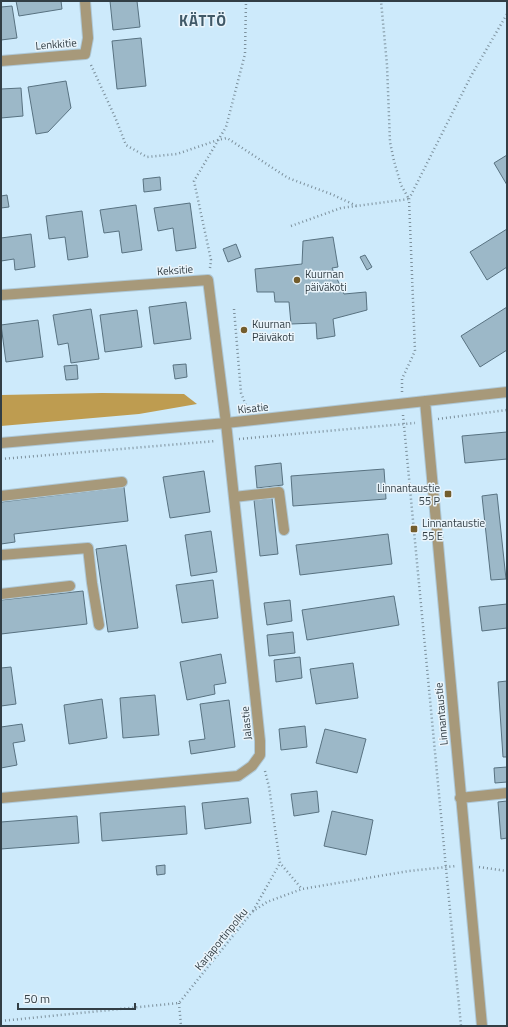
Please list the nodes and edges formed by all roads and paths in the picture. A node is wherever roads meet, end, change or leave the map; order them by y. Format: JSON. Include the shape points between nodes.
{"nodes":[{"id":1,"x":85,"y":1,"type":"edge"},
{"id":2,"x":246,"y":1,"type":"edge"},
{"id":3,"x":381,"y":1,"type":"edge"},
{"id":4,"x":507,"y":16,"type":"edge"},
{"id":5,"x":85,"y":54,"type":"junction"},
{"id":6,"x":1,"y":61,"type":"edge"},
{"id":7,"x":218,"y":140,"type":"junction"},
{"id":8,"x":409,"y":199,"type":"junction"},
{"id":9,"x":357,"y":206,"type":"junction"},
{"id":10,"x":291,"y":226,"type":"dead end"},
{"id":11,"x":208,"y":280,"type":"junction"},
{"id":12,"x":1,"y":295,"type":"edge"},
{"id":13,"x":234,"y":309,"type":"dead end"},
{"id":14,"x":507,"y":392,"type":"edge"},
{"id":15,"x":424,"y":401,"type":"junction"},
{"id":16,"x":402,"y":403,"type":"junction"},
{"id":17,"x":507,"y":410,"type":"edge"},
{"id":18,"x":245,"y":421,"type":"junction"},
{"id":19,"x":426,"y":421,"type":"junction"},
{"id":20,"x":226,"y":423,"type":"junction"},
{"id":21,"x":404,"y":424,"type":"junction"},
{"id":22,"x":240,"y":439,"type":"junction"},
{"id":23,"x":227,"y":440,"type":"junction"},
{"id":24,"x":1,"y":443,"type":"edge"},
{"id":25,"x":1,"y":459,"type":"edge"},
{"id":26,"x":122,"y":482,"type":"dead end"},
{"id":27,"x":1,"y":496,"type":"edge"},
{"id":28,"x":234,"y":497,"type":"junction"},
{"id":29,"x":284,"y":530,"type":"dead end"},
{"id":30,"x":1,"y":555,"type":"edge"},
{"id":31,"x":70,"y":586,"type":"dead end"},
{"id":32,"x":1,"y":594,"type":"edge"},
{"id":33,"x":99,"y":625,"type":"dead end"},
{"id":34,"x":260,"y":755,"type":"junction"},
{"id":35,"x":507,"y":793,"type":"edge"},
{"id":36,"x":1,"y":798,"type":"edge"},
{"id":37,"x":460,"y":798,"type":"junction"},
{"id":38,"x":280,"y":863,"type":"junction"},
{"id":39,"x":466,"y":865,"type":"junction"},
{"id":40,"x":445,"y":867,"type":"junction"},
{"id":41,"x":507,"y":871,"type":"edge"},
{"id":42,"x":302,"y":889,"type":"junction"},
{"id":43,"x":252,"y":912,"type":"junction"},
{"id":44,"x":179,"y":1004,"type":"junction"},
{"id":45,"x":1,"y":1021,"type":"edge"},
{"id":46,"x":181,"y":1026,"type":"edge"},
{"id":47,"x":461,"y":1026,"type":"edge"},
{"id":48,"x":482,"y":1026,"type":"edge"}],
"edges":[{"from":1,"to":5,"type":"street","name":"Lenkkitie","via":[[88,38]]},
{"from":2,"to":7,"type":"path","via":[[245,54],[226,127]]},
{"from":3,"to":8,"type":"path","via":[[390,142],[401,185]]},
{"from":4,"to":8,"type":"path","via":[[471,76]]},
{"from":5,"to":6,"type":"street","name":"Lenkkitie"},
{"from":5,"to":7,"type":"path","via":[[126,145],[147,156],[177,154]]},
{"from":7,"to":9,"type":"path","via":[[227,138],[288,178]]},
{"from":7,"to":11,"type":"path","via":[[194,181],[211,260]]},
{"from":8,"to":9,"type":"path"},
{"from":8,"to":16,"type":"path","via":[[415,351],[402,379]]},
{"from":9,"to":10,"type":"path","via":[[341,208]]},
{"from":11,"to":12,"type":"street","name":"Keksitie"},
{"from":11,"to":20,"type":"street","name":"Keksitie"},
{"from":13,"to":18,"type":"path","via":[[241,393],[248,411]]},
{"from":14,"to":15,"type":"street","name":"Kisatie"},
{"from":15,"to":16,"type":"street","name":"Kisatie"},
{"from":15,"to":19,"type":"street","name":"Linnantaustie"},
{"from":16,"to":18,"type":"street","name":"Kisatie"},
{"from":16,"to":21,"type":"path"},
{"from":17,"to":19,"type":"path"},
{"from":18,"to":20,"type":"street","name":"Kisatie"},
{"from":18,"to":22,"type":"path"},
{"from":19,"to":21,"type":"path"},
{"from":19,"to":37,"type":"street","name":"Linnantaustie"},
{"from":20,"to":23,"type":"street","name":"Jalastie"},
{"from":20,"to":24,"type":"street","name":"Kisatie"},
{"from":21,"to":22,"type":"path"},
{"from":21,"to":40,"type":"path"},
{"from":22,"to":23,"type":"path"},
{"from":23,"to":25,"type":"path"},
{"from":23,"to":28,"type":"street","name":"Jalastie"},
{"from":26,"to":27,"type":"street"},
{"from":28,"to":29,"type":"street","via":[[279,492]]},
{"from":28,"to":34,"type":"street","name":"Jalastie"},
{"from":30,"to":33,"type":"street","via":[[88,548]]},
{"from":31,"to":32,"type":"street"},
{"from":34,"to":36,"type":"street","via":[[252,766],[238,776]]},
{"from":34,"to":38,"type":"path","via":[[270,786]]},
{"from":35,"to":37,"type":"street"},
{"from":37,"to":39,"type":"street","name":"Linnantaustie"},
{"from":38,"to":42,"type":"path"},
{"from":38,"to":43,"type":"path"},
{"from":39,"to":40,"type":"path","name":"Karjaportinpolku"},
{"from":39,"to":41,"type":"path","name":"Karjaportinpolku"},
{"from":39,"to":48,"type":"street","name":"Linnantaustie"},
{"from":40,"to":42,"type":"path","name":"Karjaportinpolku"},
{"from":40,"to":47,"type":"path"},
{"from":42,"to":43,"type":"path","name":"Karjaportinpolku","via":[[267,902]]},
{"from":43,"to":44,"type":"path","name":"Karjaportinpolku"},
{"from":44,"to":45,"type":"path"},
{"from":44,"to":46,"type":"path"}]}
